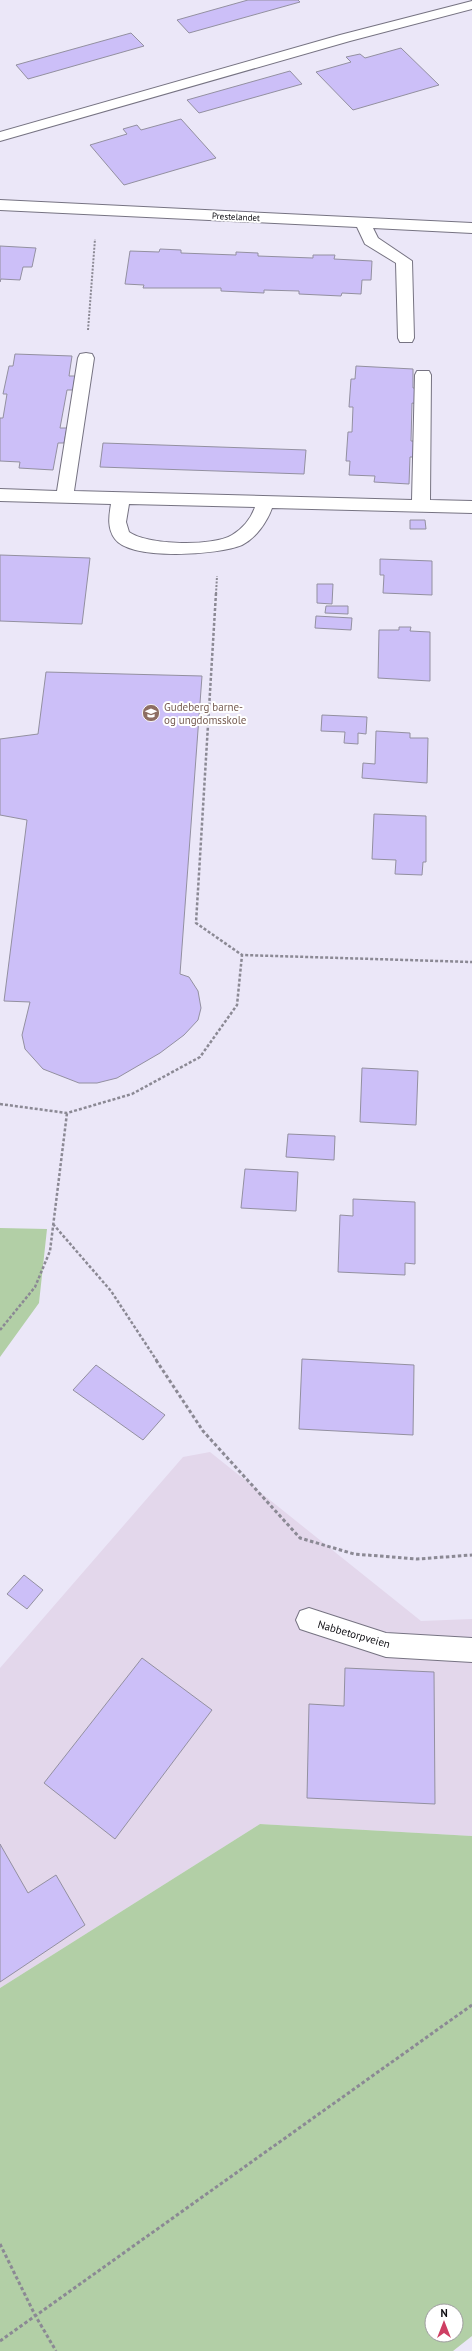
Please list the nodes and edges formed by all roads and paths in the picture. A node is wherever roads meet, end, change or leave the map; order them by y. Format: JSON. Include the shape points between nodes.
{"nodes":[{"id":1,"x":472,"y":5,"type":"edge"},
{"id":2,"x":0,"y":137,"type":"edge"},
{"id":3,"x":0,"y":205,"type":"edge"},
{"id":4,"x":97,"y":211,"type":"junction"},
{"id":5,"x":363,"y":222,"type":"junction"},
{"id":6,"x":472,"y":228,"type":"edge"},
{"id":7,"x":406,"y":338,"type":"dead end"},
{"id":8,"x":86,"y":358,"type":"joint"},
{"id":9,"x":423,"y":375,"type":"dead end"},
{"id":10,"x":0,"y":495,"type":"edge"},
{"id":11,"x":65,"y":496,"type":"junction"},
{"id":12,"x":121,"y":498,"type":"junction"},
{"id":13,"x":265,"y":502,"type":"junction"},
{"id":14,"x":421,"y":505,"type":"junction"},
{"id":15,"x":472,"y":507,"type":"edge"},
{"id":16,"x":219,"y":546,"type":"junction"},
{"id":17,"x":242,"y":956,"type":"junction"},
{"id":18,"x":472,"y":962,"type":"edge"},
{"id":19,"x":0,"y":1104,"type":"edge"},
{"id":20,"x":67,"y":1113,"type":"junction"},
{"id":21,"x":53,"y":1224,"type":"junction"},
{"id":22,"x":0,"y":1330,"type":"edge"},
{"id":23,"x":472,"y":1555,"type":"edge"},
{"id":24,"x":308,"y":1620,"type":"dead end"},
{"id":25,"x":472,"y":1650,"type":"edge"},
{"id":26,"x":472,"y":2005,"type":"edge"},
{"id":27,"x":0,"y":2244,"type":"edge"},
{"id":28,"x":35,"y":2315,"type":"junction"},
{"id":29,"x":0,"y":2340,"type":"edge"},
{"id":30,"x":56,"y":2351,"type":"edge"}],
"edges":[{"from":1,"to":2,"type":"street","via":[[345,38]]},
{"from":3,"to":4,"type":"street","name":"Prestelandet"},
{"from":4,"to":5,"type":"street","name":"Prestelandet"},
{"from":4,"to":8,"type":"path"},
{"from":5,"to":6,"type":"street","name":"Prestelandet"},
{"from":5,"to":7,"type":"street","via":[[371,241],[404,261]]},
{"from":8,"to":11,"type":"street"},
{"from":9,"to":14,"type":"street"},
{"from":10,"to":11,"type":"street"},
{"from":11,"to":12,"type":"street"},
{"from":12,"to":13,"type":"street"},
{"from":12,"to":16,"type":"street","via":[[117,524],[123,537],[131,543],[145,546]]},
{"from":13,"to":14,"type":"street"},
{"from":13,"to":16,"type":"street","via":[[262,516],[253,527],[236,540]]},
{"from":14,"to":15,"type":"street"},
{"from":16,"to":17,"type":"path","via":[[196,923]]},
{"from":17,"to":18,"type":"path"},
{"from":17,"to":20,"type":"path","via":[[237,1005],[200,1057],[132,1094]]},
{"from":19,"to":20,"type":"path"},
{"from":20,"to":21,"type":"path"},
{"from":21,"to":22,"type":"path","via":[[50,1251],[35,1287]]},
{"from":21,"to":23,"type":"path","via":[[111,1291],[203,1431],[300,1538],[354,1554],[417,1559]]},
{"from":24,"to":25,"type":"street","name":"Nabbetorpveien","via":[[386,1645]]},
{"from":26,"to":28,"type":"path"},
{"from":27,"to":28,"type":"path"},
{"from":28,"to":29,"type":"path"},
{"from":28,"to":30,"type":"path"}]}
